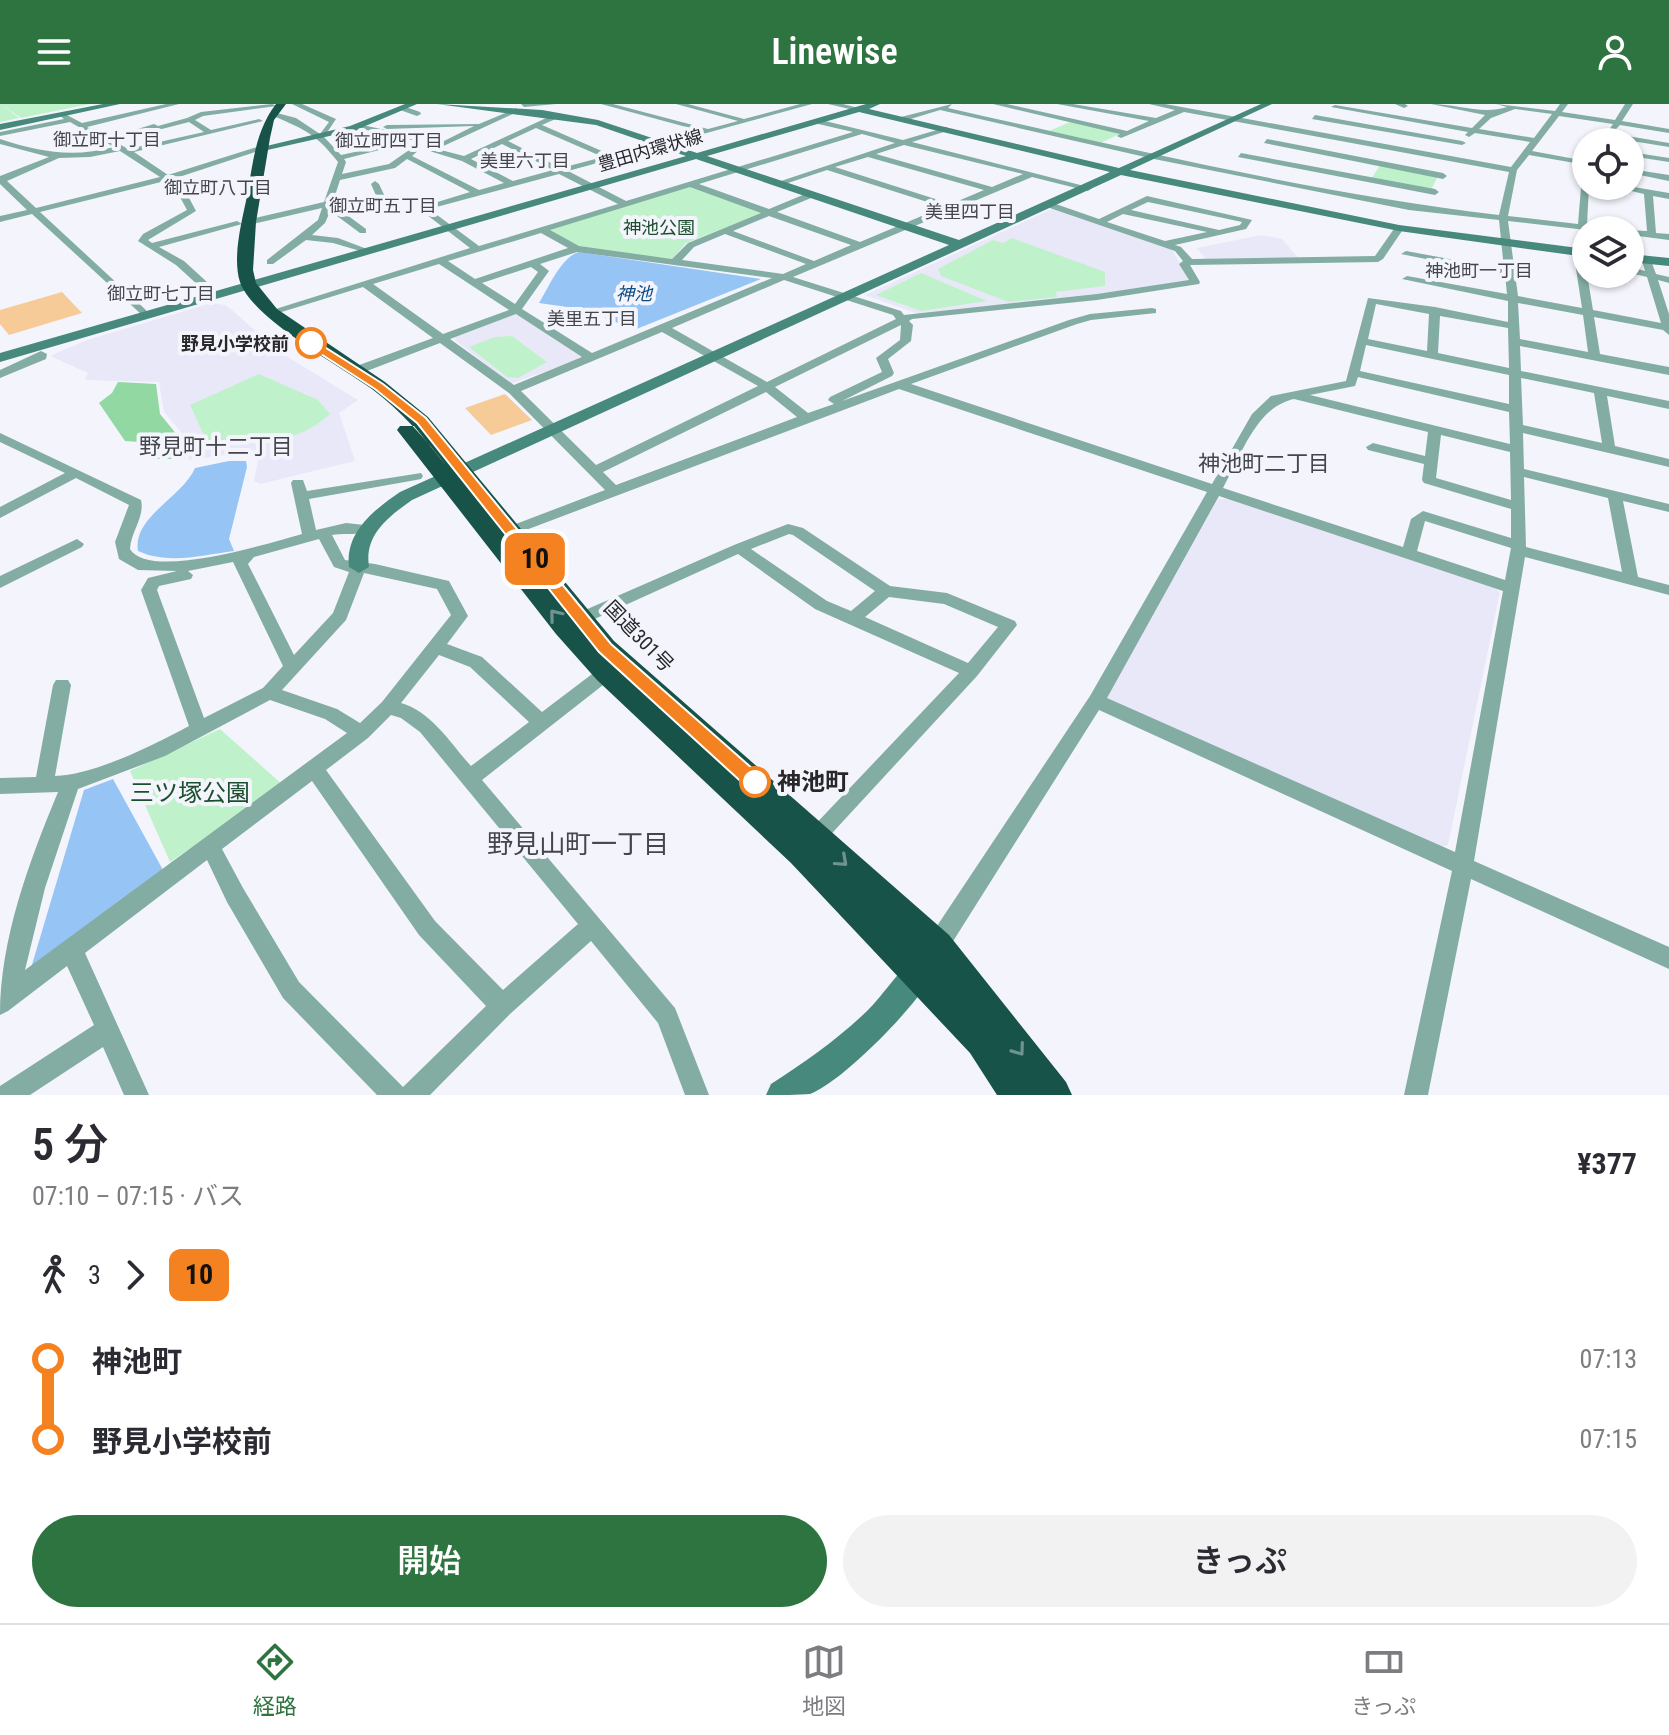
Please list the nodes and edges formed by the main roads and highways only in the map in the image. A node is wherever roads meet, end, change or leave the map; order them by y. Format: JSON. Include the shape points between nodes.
{"nodes":[{"id":1,"x":272,"y":110,"type":"edge"},
{"id":2,"x":239,"y":287,"type":"junction"},
{"id":3,"x":454,"y":474,"type":"junction"},
{"id":4,"x":1018,"y":1095,"type":"edge"},
{"id":5,"x":1053,"y":1095,"type":"edge"}],
"edges":[{"from":1,"to":2,"type":"highway","via":[[243,223],[230,253]]},
{"from":2,"to":3,"type":"highway","name":"国道301号","via":[[273,331],[379,400]]},
{"from":2,"to":3,"type":"highway","name":"国道301号","via":[[421,421]]},
{"from":4,"to":3,"type":"highway","name":"国道301号","one_way":true,"via":[[983,1040],[802,853],[606,673]]},
{"from":3,"to":5,"type":"highway","name":"国道301号","one_way":true,"via":[[513,530],[605,648],[937,946]]}]}
